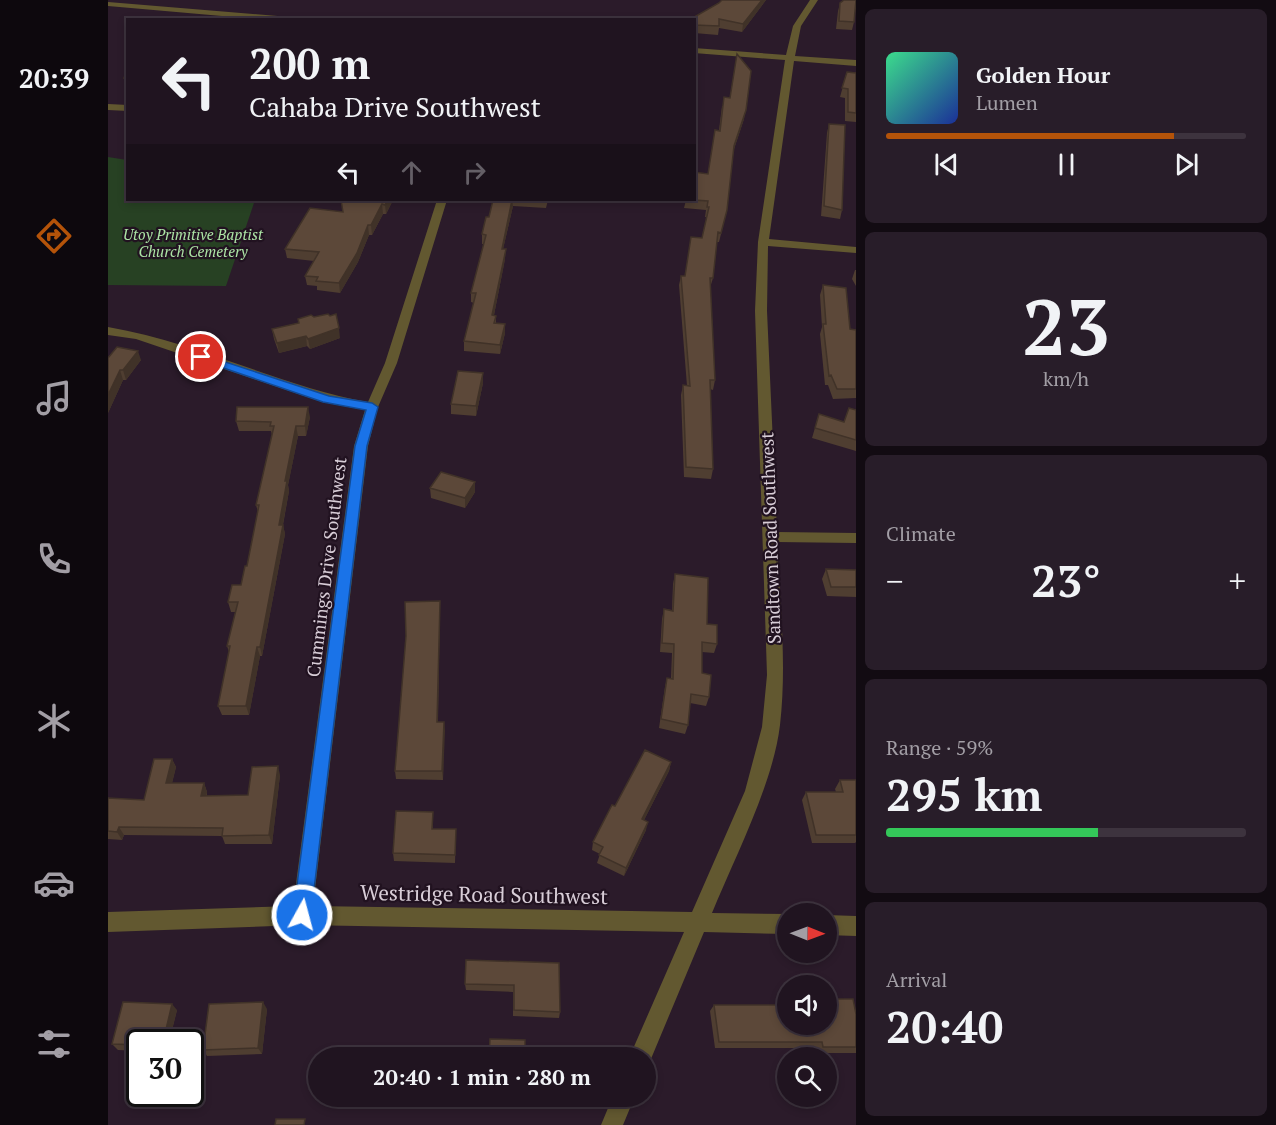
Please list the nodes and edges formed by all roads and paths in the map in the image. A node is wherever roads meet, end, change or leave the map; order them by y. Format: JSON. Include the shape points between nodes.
{"nodes":[{"id":1,"x":814,"y":0,"type":"edge"},
{"id":2,"x":108,"y":4,"type":"edge"},
{"id":3,"x":285,"y":18,"type":"edge"},
{"id":4,"x":696,"y":50,"type":"edge"},
{"id":5,"x":790,"y":58,"type":"junction"},
{"id":6,"x":856,"y":63,"type":"edge"},
{"id":7,"x":108,"y":107,"type":"edge"},
{"id":8,"x":126,"y":108,"type":"edge"},
{"id":9,"x":442,"y":201,"type":"edge"},
{"id":10,"x":763,"y":242,"type":"junction"},
{"id":11,"x":856,"y":250,"type":"edge"},
{"id":12,"x":108,"y":331,"type":"edge"},
{"id":13,"x":372,"y":407,"type":"junction"},
{"id":14,"x":770,"y":537,"type":"junction"},
{"id":15,"x":856,"y":538,"type":"edge"},
{"id":16,"x":302,"y":915,"type":"junction"},
{"id":17,"x":108,"y":922,"type":"edge"},
{"id":18,"x":698,"y":922,"type":"junction"},
{"id":19,"x":777,"y":924,"type":"edge"},
{"id":20,"x":837,"y":925,"type":"edge"},
{"id":21,"x":856,"y":926,"type":"edge"},
{"id":22,"x":645,"y":1047,"type":"edge"},
{"id":23,"x":619,"y":1107,"type":"edge"},
{"id":24,"x":612,"y":1125,"type":"edge"}],
"edges":[{"from":1,"to":5,"type":"street","name":"Sandtown Road Southwest","via":[[797,26]]},
{"from":2,"to":3,"type":"street"},
{"from":4,"to":5,"type":"street"},
{"from":5,"to":6,"type":"street"},
{"from":5,"to":10,"type":"street","name":"Sandtown Road Southwest"},
{"from":7,"to":8,"type":"street"},
{"from":9,"to":13,"type":"street","name":"Cummings Drive Southwest","via":[[391,363]]},
{"from":10,"to":11,"type":"street"},
{"from":10,"to":14,"type":"street","name":"Sandtown Road Southwest","via":[[761,311]]},
{"from":12,"to":13,"type":"street","via":[[138,336],[327,399]]},
{"from":13,"to":16,"type":"street","name":"Cummings Drive Southwest","via":[[361,446]]},
{"from":14,"to":15,"type":"street"},
{"from":14,"to":18,"type":"street","name":"Sandtown Road Southwest","via":[[775,675],[771,727],[754,791]]},
{"from":16,"to":17,"type":"street","name":"Westridge Road Southwest"},
{"from":16,"to":18,"type":"street","name":"Westridge Road Southwest"},
{"from":18,"to":19,"type":"street","name":"Westridge Road Southwest"},
{"from":18,"to":22,"type":"street","name":"Sandtown Road Southwest"},
{"from":20,"to":21,"type":"street"},
{"from":23,"to":24,"type":"street"}]}
